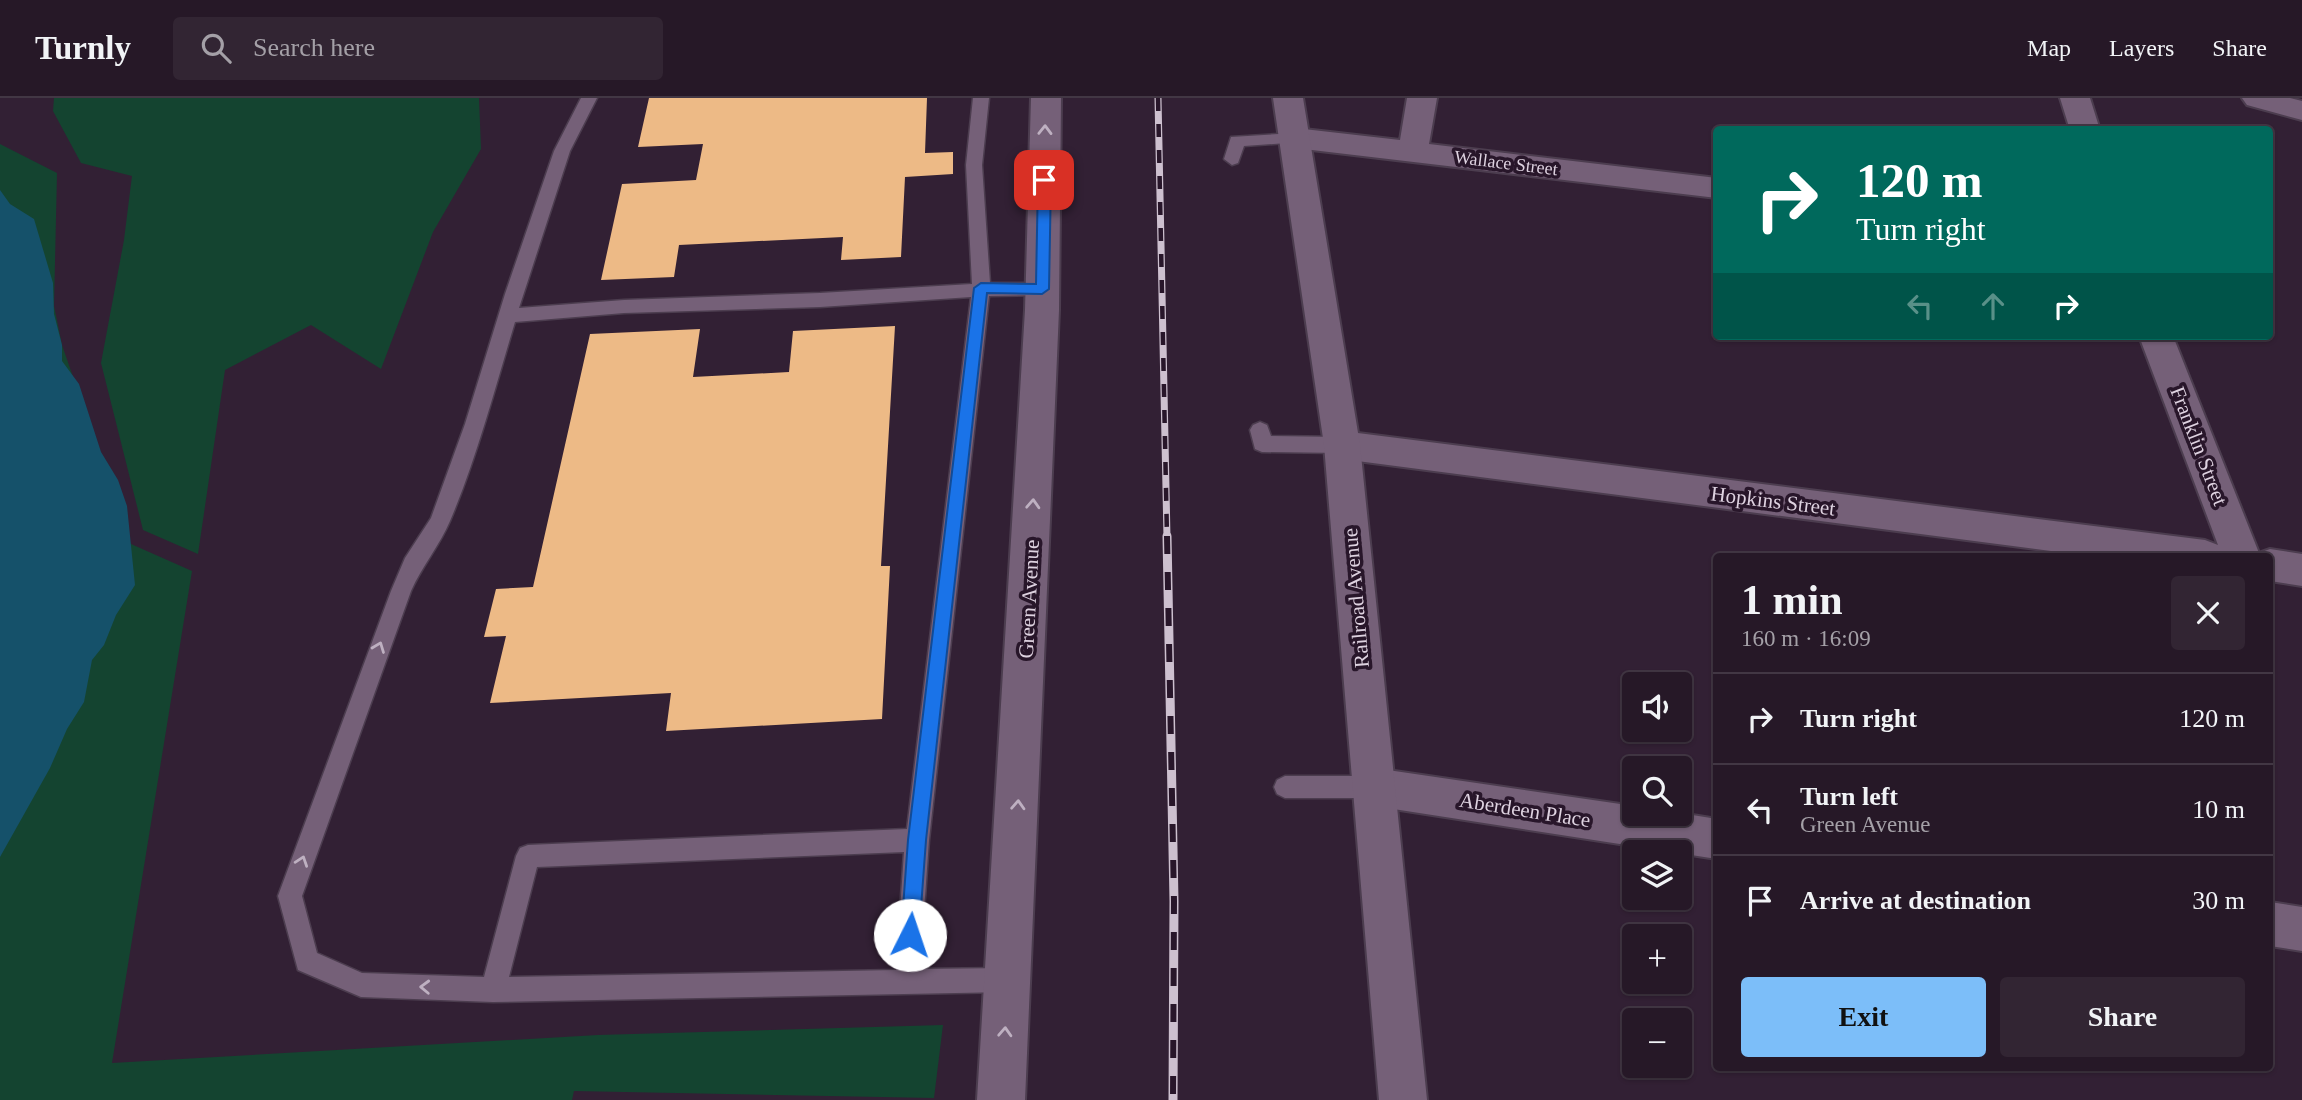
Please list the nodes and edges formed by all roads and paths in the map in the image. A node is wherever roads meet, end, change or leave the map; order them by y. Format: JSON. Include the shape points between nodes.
{"nodes":[{"id":1,"x":589,"y":98,"type":"edge"},
{"id":2,"x":981,"y":98,"type":"edge"},
{"id":3,"x":1046,"y":98,"type":"edge"},
{"id":4,"x":1288,"y":98,"type":"edge"},
{"id":5,"x":1422,"y":98,"type":"edge"},
{"id":6,"x":2075,"y":98,"type":"edge"},
{"id":7,"x":2257,"y":98,"type":"edge"},
{"id":8,"x":2297,"y":98,"type":"edge"},
{"id":9,"x":2302,"y":101,"type":"edge"},
{"id":10,"x":2302,"y":111,"type":"edge"},
{"id":11,"x":2084,"y":126,"type":"edge"},
{"id":12,"x":1295,"y":138,"type":"junction"},
{"id":13,"x":1413,"y":152,"type":"junction"},
{"id":14,"x":1232,"y":159,"type":"dead end"},
{"id":15,"x":1713,"y":188,"type":"edge"},
{"id":16,"x":981,"y":288,"type":"junction"},
{"id":17,"x":1042,"y":289,"type":"junction"},
{"id":18,"x":507,"y":316,"type":"junction"},
{"id":19,"x":2158,"y":340,"type":"edge"},
{"id":20,"x":1260,"y":430,"type":"dead end"},
{"id":21,"x":1342,"y":445,"type":"junction"},
{"id":22,"x":2182,"y":553,"type":"edge"},
{"id":23,"x":2240,"y":553,"type":"edge"},
{"id":24,"x":2273,"y":565,"type":"edge"},
{"id":25,"x":2302,"y":570,"type":"edge"},
{"id":26,"x":1286,"y":787,"type":"dead end"},
{"id":27,"x":1374,"y":787,"type":"junction"},
{"id":28,"x":1713,"y":838,"type":"edge"},
{"id":29,"x":917,"y":840,"type":"junction"},
{"id":30,"x":2273,"y":924,"type":"edge"},
{"id":31,"x":2302,"y":929,"type":"edge"},
{"id":32,"x":1008,"y":980,"type":"junction"},
{"id":33,"x":907,"y":983,"type":"junction"},
{"id":34,"x":493,"y":990,"type":"junction"},
{"id":35,"x":1001,"y":1100,"type":"edge"},
{"id":36,"x":1403,"y":1100,"type":"edge"}],
"edges":[{"from":1,"to":18,"type":"lane","via":[[562,151]]},
{"from":2,"to":16,"type":"lane","via":[[974,165]]},
{"from":17,"to":3,"type":"street","name":"Green Avenue","one_way":true},
{"from":4,"to":12,"type":"street","name":"Railroad Avenue"},
{"from":5,"to":13,"type":"street"},
{"from":6,"to":11,"type":"street"},
{"from":7,"to":10,"type":"street"},
{"from":8,"to":9,"type":"street"},
{"from":12,"to":13,"type":"street","name":"Wallace Street"},
{"from":12,"to":14,"type":"lane","via":[[1237,141]]},
{"from":12,"to":21,"type":"street","name":"Railroad Avenue"},
{"from":13,"to":15,"type":"street","name":"Wallace Street"},
{"from":16,"to":17,"type":"lane"},
{"from":16,"to":18,"type":"lane","via":[[820,300],[573,308]]},
{"from":16,"to":29,"type":"lane"},
{"from":32,"to":17,"type":"street","name":"Green Avenue","one_way":true},
{"from":34,"to":18,"type":"lane","one_way":true,"via":[[361,985],[307,961],[290,895],[376,656],[417,556],[440,520]]},
{"from":19,"to":23,"type":"street","name":"Franklin Street"},
{"from":20,"to":21,"type":"lane","via":[[1262,444]]},
{"from":21,"to":22,"type":"street","name":"Hopkins Street"},
{"from":21,"to":27,"type":"street","name":"Railroad Avenue"},
{"from":24,"to":25,"type":"street"},
{"from":26,"to":27,"type":"lane"},
{"from":27,"to":28,"type":"street","name":"Aberdeen Place"},
{"from":27,"to":36,"type":"street","name":"Railroad Avenue"},
{"from":29,"to":33,"type":"lane"},
{"from":29,"to":34,"type":"lane","via":[[528,856]]},
{"from":30,"to":31,"type":"street"},
{"from":32,"to":33,"type":"lane"},
{"from":35,"to":32,"type":"street","name":"Green Avenue","one_way":true},
{"from":33,"to":34,"type":"lane"}]}
